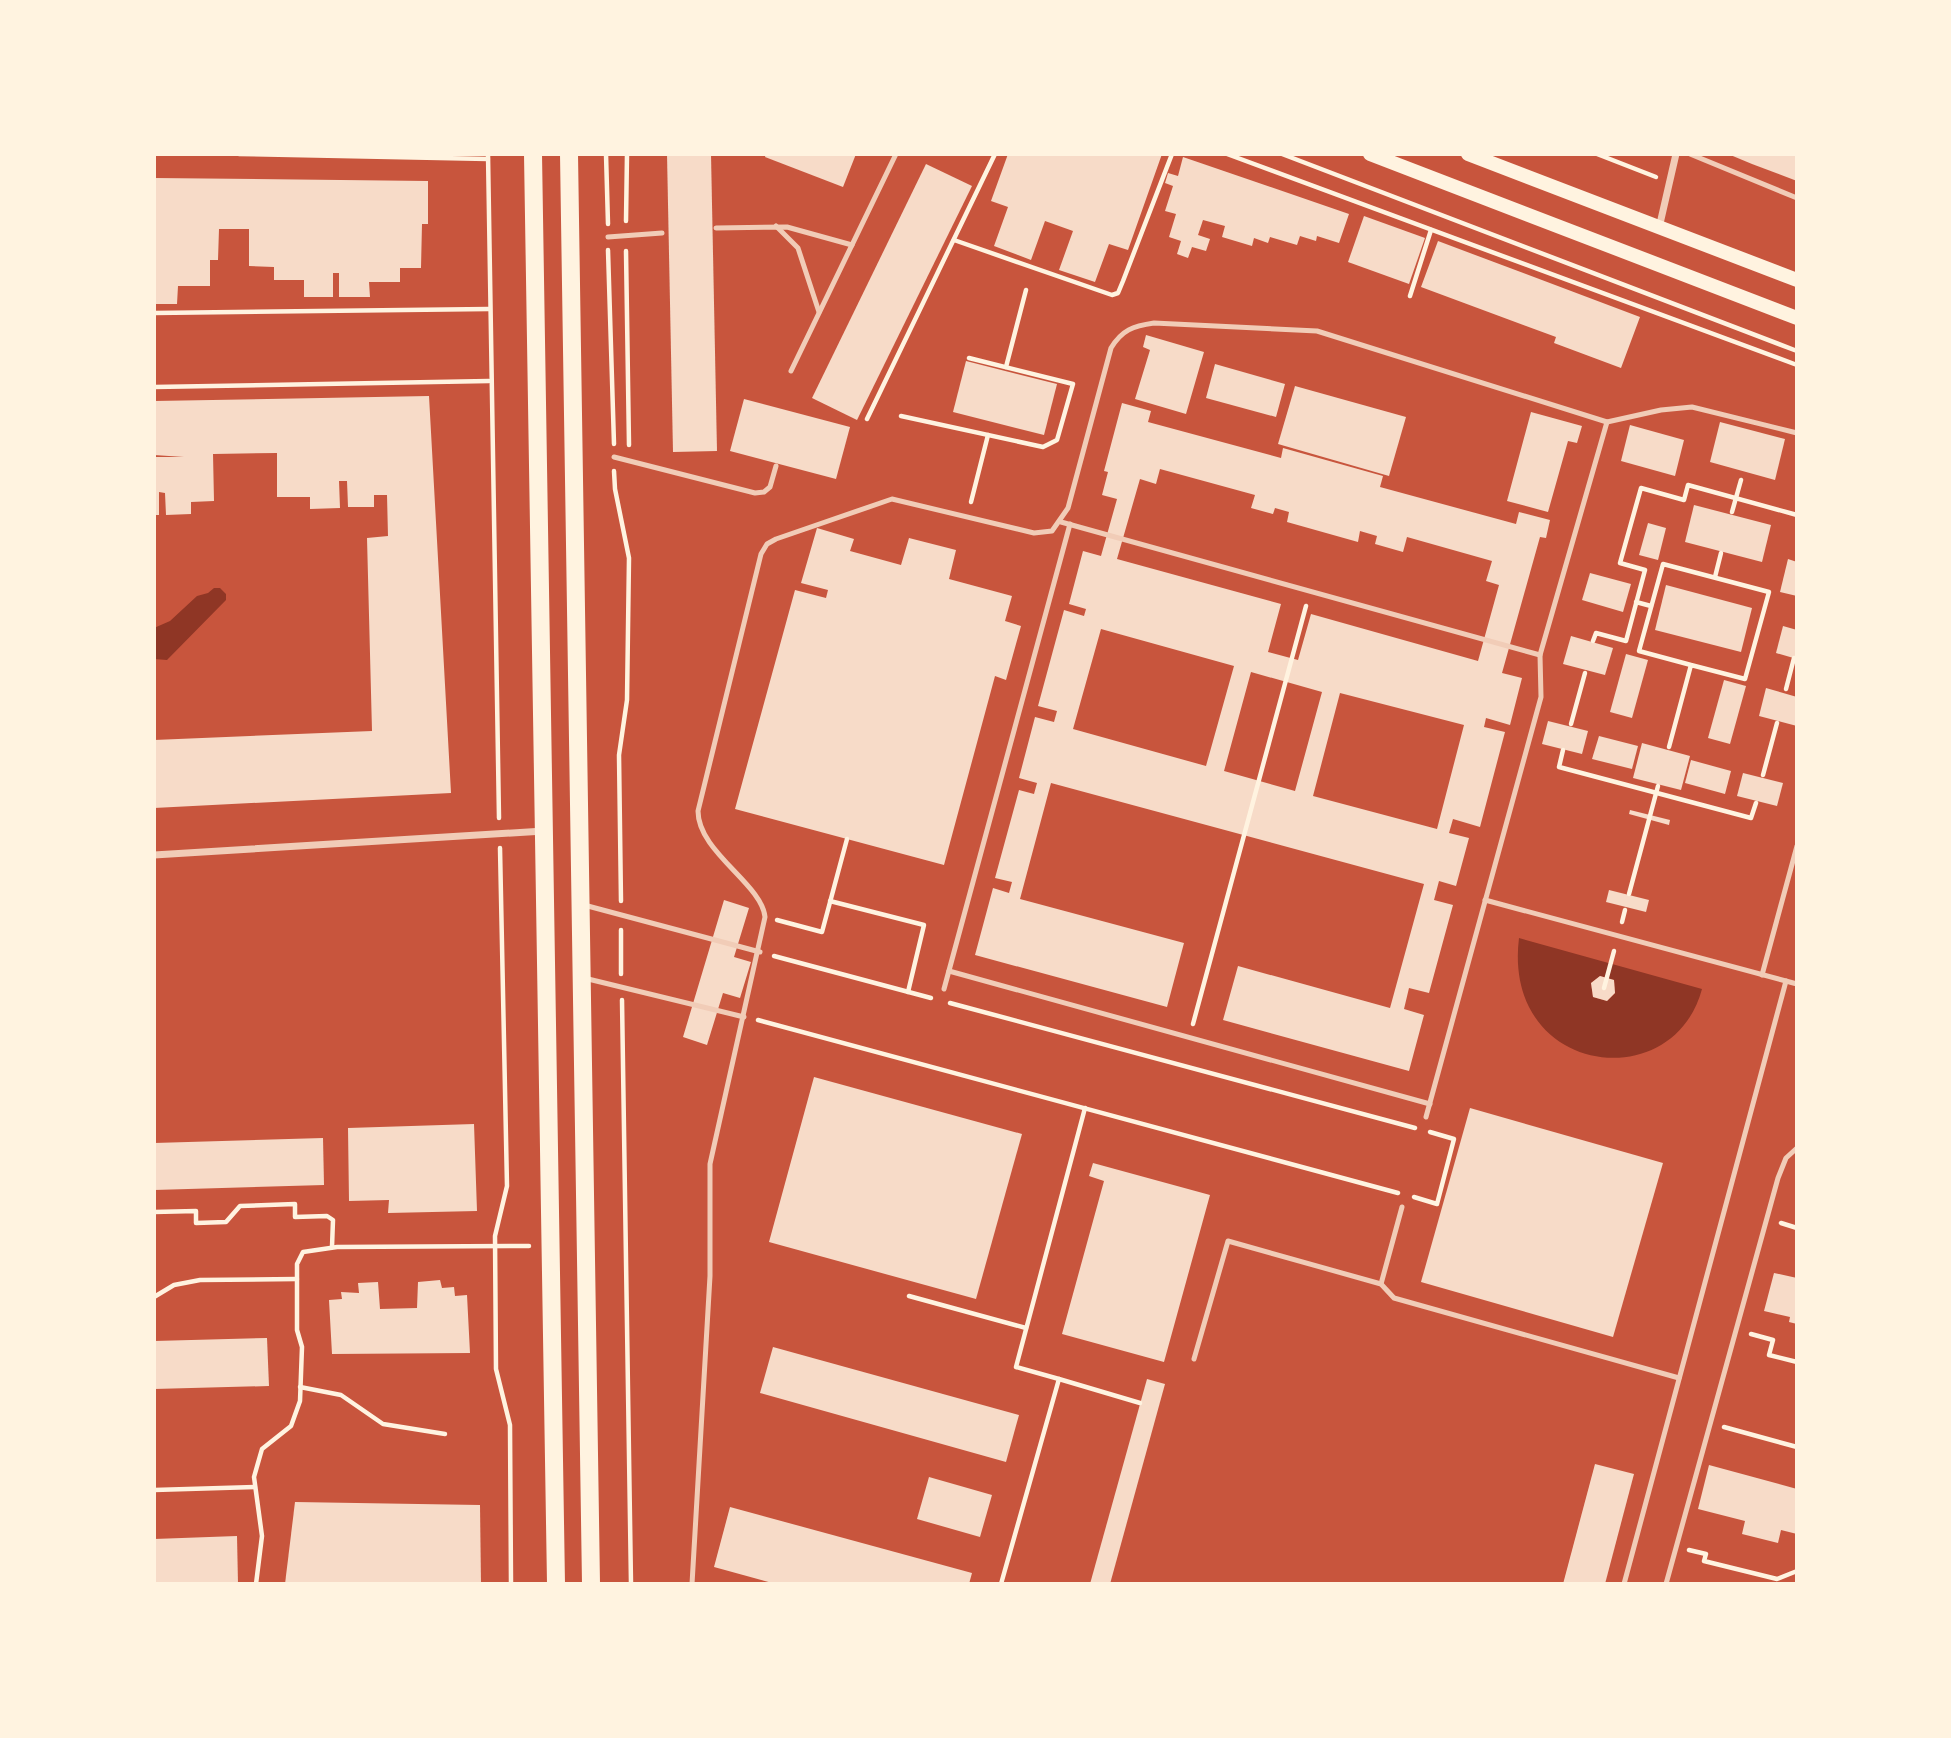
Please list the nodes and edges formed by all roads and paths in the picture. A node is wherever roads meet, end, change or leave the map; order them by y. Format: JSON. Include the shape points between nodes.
{"nodes":[{"id":1,"x":239,"y":154,"type":"edge"},
{"id":2,"x":533,"y":154,"type":"edge"},
{"id":3,"x":569,"y":154,"type":"edge"},
{"id":4,"x":606,"y":154,"type":"edge"},
{"id":5,"x":627,"y":154,"type":"edge"},
{"id":6,"x":896,"y":154,"type":"edge"},
{"id":7,"x":995,"y":154,"type":"edge"},
{"id":8,"x":1172,"y":154,"type":"edge"},
{"id":9,"x":1227,"y":154,"type":"edge"},
{"id":10,"x":1282,"y":154,"type":"edge"},
{"id":11,"x":1370,"y":154,"type":"edge"},
{"id":12,"x":1468,"y":154,"type":"edge"},
{"id":13,"x":1597,"y":154,"type":"edge"},
{"id":14,"x":1676,"y":154,"type":"edge"},
{"id":15,"x":1690,"y":154,"type":"edge"},
{"id":16,"x":488,"y":157,"type":"edge"},
{"id":17,"x":1670,"y":182,"type":"junction"},
{"id":18,"x":1797,"y":198,"type":"edge"},
{"id":19,"x":776,"y":226,"type":"junction"},
{"id":20,"x":716,"y":228,"type":"dead end"},
{"id":21,"x":1659,"y":228,"type":"junction"},
{"id":22,"x":1431,"y":230,"type":"junction"},
{"id":23,"x":662,"y":233,"type":"dead end"},
{"id":24,"x":625,"y":236,"type":"junction"},
{"id":25,"x":608,"y":237,"type":"junction"},
{"id":26,"x":954,"y":240,"type":"junction"},
{"id":27,"x":852,"y":245,"type":"junction"},
{"id":28,"x":1797,"y":280,"type":"edge"},
{"id":29,"x":1026,"y":290,"type":"dead end"},
{"id":30,"x":1410,"y":296,"type":"dead end"},
{"id":31,"x":489,"y":309,"type":"junction"},
{"id":32,"x":154,"y":313,"type":"edge"},
{"id":33,"x":819,"y":313,"type":"junction"},
{"id":34,"x":1797,"y":318,"type":"edge"},
{"id":35,"x":1797,"y":351,"type":"edge"},
{"id":36,"x":970,"y":358,"type":"dead end"},
{"id":37,"x":1797,"y":365,"type":"edge"},
{"id":38,"x":1006,"y":367,"type":"junction"},
{"id":39,"x":791,"y":371,"type":"dead end"},
{"id":40,"x":489,"y":381,"type":"junction"},
{"id":41,"x":154,"y":387,"type":"edge"},
{"id":42,"x":901,"y":416,"type":"dead end"},
{"id":43,"x":867,"y":419,"type":"dead end"},
{"id":44,"x":1607,"y":422,"type":"junction"},
{"id":45,"x":1797,"y":433,"type":"edge"},
{"id":46,"x":988,"y":435,"type":"junction"},
{"id":47,"x":614,"y":457,"type":"junction"},
{"id":48,"x":629,"y":460,"type":"junction"},
{"id":49,"x":776,"y":467,"type":"dead end"},
{"id":50,"x":1741,"y":480,"type":"dead end"},
{"id":51,"x":1736,"y":498,"type":"junction"},
{"id":52,"x":1732,"y":512,"type":"dead end"},
{"id":53,"x":1797,"y":515,"type":"edge"},
{"id":54,"x":968,"y":517,"type":"junction"},
{"id":55,"x":1061,"y":522,"type":"junction"},
{"id":56,"x":1070,"y":524,"type":"junction"},
{"id":57,"x":1721,"y":553,"type":"dead end"},
{"id":58,"x":1714,"y":577,"type":"junction"},
{"id":59,"x":1310,"y":592,"type":"junction"},
{"id":60,"x":1636,"y":602,"type":"junction"},
{"id":61,"x":1651,"y":606,"type":"junction"},
{"id":62,"x":1593,"y":641,"type":"dead end"},
{"id":63,"x":1539,"y":655,"type":"junction"},
{"id":64,"x":1794,"y":658,"type":"dead end"},
{"id":65,"x":1691,"y":665,"type":"junction"},
{"id":66,"x":1585,"y":673,"type":"dead end"},
{"id":67,"x":1786,"y":689,"type":"dead end"},
{"id":68,"x":1777,"y":723,"type":"dead end"},
{"id":69,"x":1571,"y":724,"type":"dead end"},
{"id":70,"x":1669,"y":747,"type":"dead end"},
{"id":71,"x":1563,"y":750,"type":"dead end"},
{"id":72,"x":1763,"y":775,"type":"dead end"},
{"id":73,"x":1658,"y":786,"type":"dead end"},
{"id":74,"x":1657,"y":793,"type":"junction"},
{"id":75,"x":1756,"y":803,"type":"dead end"},
{"id":76,"x":544,"y":831,"type":"junction"},
{"id":77,"x":499,"y":833,"type":"junction"},
{"id":78,"x":846,"y":839,"type":"dead end"},
{"id":79,"x":1797,"y":846,"type":"edge"},
{"id":80,"x":154,"y":855,"type":"edge"},
{"id":81,"x":1629,"y":894,"type":"dead end"},
{"id":82,"x":1485,"y":900,"type":"junction"},
{"id":83,"x":830,"y":901,"type":"junction"},
{"id":84,"x":581,"y":905,"type":"junction"},
{"id":85,"x":621,"y":914,"type":"junction"},
{"id":86,"x":765,"y":917,"type":"junction"},
{"id":87,"x":760,"y":952,"type":"junction"},
{"id":88,"x":1611,"y":964,"type":"dead end"},
{"id":89,"x":949,"y":971,"type":"junction"},
{"id":90,"x":1762,"y":975,"type":"junction"},
{"id":91,"x":584,"y":978,"type":"junction"},
{"id":92,"x":1786,"y":981,"type":"junction"},
{"id":93,"x":1797,"y":984,"type":"edge"},
{"id":94,"x":621,"y":985,"type":"junction"},
{"id":95,"x":1604,"y":988,"type":"dead end"},
{"id":96,"x":944,"y":989,"type":"dead end"},
{"id":97,"x":908,"y":992,"type":"junction"},
{"id":98,"x":934,"y":999,"type":"dead end"},
{"id":99,"x":947,"y":1002,"type":"dead end"},
{"id":100,"x":744,"y":1017,"type":"junction"},
{"id":101,"x":1189,"y":1037,"type":"junction"},
{"id":102,"x":1183,"y":1065,"type":"junction"},
{"id":103,"x":1430,"y":1104,"type":"junction"},
{"id":104,"x":1086,"y":1108,"type":"junction"},
{"id":105,"x":1426,"y":1117,"type":"dead end"},
{"id":106,"x":1797,"y":1148,"type":"edge"},
{"id":107,"x":1402,"y":1207,"type":"dead end"},
{"id":108,"x":154,"y":1212,"type":"edge"},
{"id":109,"x":551,"y":1245,"type":"junction"},
{"id":110,"x":332,"y":1247,"type":"junction"},
{"id":111,"x":496,"y":1247,"type":"junction"},
{"id":112,"x":297,"y":1279,"type":"junction"},
{"id":113,"x":1381,"y":1284,"type":"junction"},
{"id":114,"x":909,"y":1296,"type":"dead end"},
{"id":115,"x":154,"y":1297,"type":"edge"},
{"id":116,"x":1026,"y":1328,"type":"junction"},
{"id":117,"x":1736,"y":1331,"type":"junction"},
{"id":118,"x":1194,"y":1359,"type":"dead end"},
{"id":119,"x":1797,"y":1362,"type":"edge"},
{"id":120,"x":1059,"y":1378,"type":"junction"},
{"id":121,"x":1679,"y":1378,"type":"junction"},
{"id":122,"x":300,"y":1387,"type":"junction"},
{"id":123,"x":1140,"y":1403,"type":"dead end"},
{"id":124,"x":1710,"y":1424,"type":"junction"},
{"id":125,"x":445,"y":1434,"type":"dead end"},
{"id":126,"x":1797,"y":1447,"type":"edge"},
{"id":127,"x":256,"y":1488,"type":"junction"},
{"id":128,"x":154,"y":1490,"type":"edge"},
{"id":129,"x":1676,"y":1546,"type":"junction"},
{"id":130,"x":1797,"y":1571,"type":"edge"},
{"id":131,"x":256,"y":1584,"type":"edge"},
{"id":132,"x":511,"y":1584,"type":"edge"},
{"id":133,"x":556,"y":1584,"type":"edge"},
{"id":134,"x":591,"y":1584,"type":"edge"},
{"id":135,"x":631,"y":1584,"type":"edge"},
{"id":136,"x":692,"y":1584,"type":"edge"},
{"id":137,"x":1001,"y":1584,"type":"edge"},
{"id":138,"x":1624,"y":1584,"type":"edge"},
{"id":139,"x":1666,"y":1584,"type":"edge"}],
"edges":[{"from":1,"to":16,"type":"path"},
{"from":2,"to":76,"type":"main road"},
{"from":3,"to":84,"type":"main road"},
{"from":4,"to":25,"type":"path"},
{"from":5,"to":24,"type":"path"},
{"from":6,"to":27,"type":"lane"},
{"from":7,"to":26,"type":"path"},
{"from":8,"to":26,"type":"path","via":[[1118,293],[1112,295]]},
{"from":9,"to":22,"type":"path"},
{"from":10,"to":35,"type":"path"},
{"from":11,"to":34,"type":"main road"},
{"from":12,"to":21,"type":"main road"},
{"from":13,"to":17,"type":"path"},
{"from":14,"to":17,"type":"street"},
{"from":15,"to":18,"type":"lane"},
{"from":16,"to":31,"type":"path"},
{"from":17,"to":21,"type":"street"},
{"from":19,"to":20,"type":"lane"},
{"from":19,"to":27,"type":"lane"},
{"from":19,"to":33,"type":"lane","via":[[798,248]]},
{"from":21,"to":28,"type":"main road"},
{"from":22,"to":30,"type":"path"},
{"from":22,"to":37,"type":"path"},
{"from":23,"to":24,"type":"lane"},
{"from":24,"to":25,"type":"lane"},
{"from":24,"to":48,"type":"path"},
{"from":25,"to":47,"type":"path"},
{"from":26,"to":43,"type":"path"},
{"from":27,"to":33,"type":"lane"},
{"from":29,"to":38,"type":"path"},
{"from":31,"to":32,"type":"path"},
{"from":31,"to":40,"type":"path"},
{"from":33,"to":39,"type":"lane"},
{"from":36,"to":38,"type":"path"},
{"from":38,"to":46,"type":"path","via":[[1073,384],[1058,437],[1048,446]]},
{"from":40,"to":41,"type":"path"},
{"from":40,"to":77,"type":"path"},
{"from":42,"to":46,"type":"path"},
{"from":44,"to":45,"type":"lane","via":[[1692,407]]},
{"from":44,"to":55,"type":"lane","via":[[1317,331],[1154,323],[1133,326],[1111,348]]},
{"from":44,"to":63,"type":"lane"},
{"from":46,"to":54,"type":"path"},
{"from":47,"to":48,"type":"lane"},
{"from":47,"to":85,"type":"path","via":[[615,489],[629,558],[627,700],[619,755]]},
{"from":48,"to":49,"type":"lane","via":[[755,493],[770,487]]},
{"from":50,"to":51,"type":"path"},
{"from":51,"to":52,"type":"path"},
{"from":51,"to":53,"type":"path"},
{"from":51,"to":60,"type":"path","via":[[1688,485],[1684,500],[1641,488],[1620,563],[1645,570]]},
{"from":54,"to":55,"type":"lane","via":[[1040,534]]},
{"from":54,"to":86,"type":"lane","via":[[903,500],[882,500],[776,539],[763,549],[698,819],[740,880],[759,897]]},
{"from":55,"to":56,"type":"lane"},
{"from":56,"to":59,"type":"lane"},
{"from":56,"to":89,"type":"lane"},
{"from":57,"to":58,"type":"path"},
{"from":58,"to":61,"type":"path","via":[[1663,564]]},
{"from":58,"to":65,"type":"path","via":[[1769,592],[1745,680]]},
{"from":59,"to":63,"type":"lane"},
{"from":59,"to":101,"type":"path"},
{"from":60,"to":61,"type":"path"},
{"from":60,"to":62,"type":"path","via":[[1626,641],[1596,633]]},
{"from":61,"to":65,"type":"path","via":[[1639,651]]},
{"from":63,"to":82,"type":"lane","via":[[1541,697]]},
{"from":64,"to":67,"type":"path"},
{"from":65,"to":70,"type":"path"},
{"from":66,"to":69,"type":"path"},
{"from":68,"to":72,"type":"path"},
{"from":71,"to":74,"type":"path","via":[[1559,767]]},
{"from":73,"to":74,"type":"path"},
{"from":74,"to":75,"type":"path","via":[[1751,818]]},
{"from":74,"to":81,"type":"path"},
{"from":76,"to":77,"type":"street"},
{"from":76,"to":109,"type":"main road"},
{"from":77,"to":80,"type":"street"},
{"from":77,"to":111,"type":"path","via":[[507,1186]]},
{"from":78,"to":83,"type":"path"},
{"from":79,"to":90,"type":"lane"},
{"from":82,"to":90,"type":"lane"},
{"from":82,"to":103,"type":"lane"},
{"from":83,"to":86,"type":"path","via":[[822,932]]},
{"from":83,"to":97,"type":"path","via":[[924,925]]},
{"from":84,"to":85,"type":"lane"},
{"from":84,"to":91,"type":"main road"},
{"from":85,"to":87,"type":"lane"},
{"from":85,"to":94,"type":"path"},
{"from":86,"to":87,"type":"lane"},
{"from":87,"to":97,"type":"path"},
{"from":87,"to":100,"type":"lane"},
{"from":88,"to":95,"type":"path"},
{"from":89,"to":96,"type":"lane"},
{"from":89,"to":101,"type":"lane"},
{"from":90,"to":92,"type":"lane"},
{"from":91,"to":94,"type":"lane"},
{"from":91,"to":134,"type":"main road"},
{"from":92,"to":93,"type":"lane"},
{"from":92,"to":121,"type":"lane"},
{"from":94,"to":100,"type":"lane"},
{"from":94,"to":135,"type":"path"},
{"from":97,"to":98,"type":"path"},
{"from":99,"to":102,"type":"path"},
{"from":100,"to":104,"type":"path"},
{"from":100,"to":136,"type":"lane","via":[[710,1164],[710,1276]]},
{"from":101,"to":102,"type":"path"},
{"from":101,"to":103,"type":"lane"},
{"from":102,"to":104,"type":"path","via":[[1454,1139],[1437,1204]]},
{"from":103,"to":105,"type":"lane"},
{"from":104,"to":116,"type":"path"},
{"from":106,"to":117,"type":"lane","via":[[1786,1158],[1779,1178]]},
{"from":107,"to":113,"type":"lane"},
{"from":108,"to":110,"type":"path","via":[[196,1211],[196,1223],[226,1222],[240,1206],[295,1205],[295,1217],[327,1216],[333,1220]]},
{"from":109,"to":111,"type":"path"},
{"from":109,"to":133,"type":"main road"},
{"from":110,"to":111,"type":"path"},
{"from":110,"to":112,"type":"path","via":[[303,1252]]},
{"from":111,"to":132,"type":"path","via":[[496,1369],[510,1426]]},
{"from":112,"to":115,"type":"path","via":[[200,1280],[174,1285]]},
{"from":112,"to":122,"type":"path"},
{"from":113,"to":118,"type":"lane","via":[[1227,1241]]},
{"from":113,"to":121,"type":"lane","via":[[1394,1298]]},
{"from":114,"to":116,"type":"path"},
{"from":116,"to":120,"type":"path","via":[[1016,1367]]},
{"from":117,"to":119,"type":"path","via":[[1773,1340],[1769,1355]]},
{"from":117,"to":124,"type":"lane"},
{"from":120,"to":123,"type":"path"},
{"from":120,"to":137,"type":"path"},
{"from":121,"to":138,"type":"lane"},
{"from":122,"to":125,"type":"path","via":[[341,1395],[383,1424]]},
{"from":122,"to":127,"type":"path","via":[[291,1426],[262,1449],[254,1477]]},
{"from":124,"to":126,"type":"path"},
{"from":124,"to":129,"type":"lane"},
{"from":127,"to":128,"type":"path"},
{"from":127,"to":131,"type":"path","via":[[262,1536]]},
{"from":129,"to":130,"type":"path","via":[[1706,1554],[1704,1561],[1777,1579]]},
{"from":129,"to":139,"type":"lane"}]}
